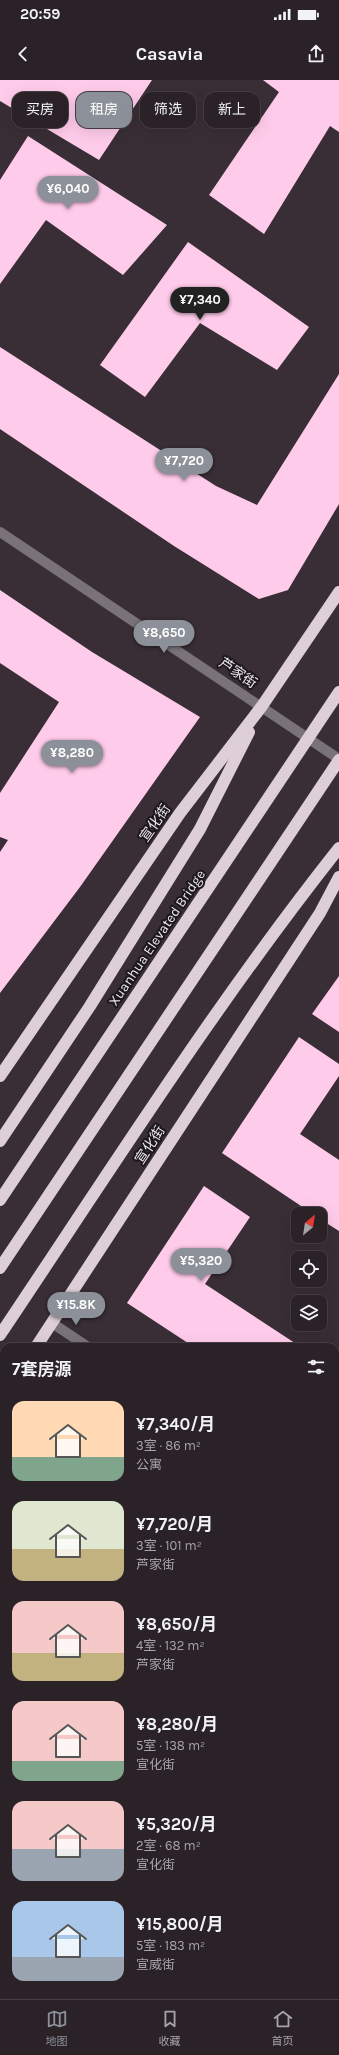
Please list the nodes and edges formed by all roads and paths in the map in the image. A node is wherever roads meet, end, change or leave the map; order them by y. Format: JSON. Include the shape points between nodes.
{"nodes":[{"id":1,"x":0,"y":532,"type":"edge"},
{"id":2,"x":339,"y":592,"type":"edge"},
{"id":3,"x":339,"y":692,"type":"edge"},
{"id":4,"x":262,"y":706,"type":"junction"},
{"id":5,"x":339,"y":760,"type":"edge"},
{"id":6,"x":339,"y":848,"type":"edge"},
{"id":7,"x":339,"y":877,"type":"edge"},
{"id":8,"x":0,"y":1076,"type":"edge"},
{"id":9,"x":0,"y":1141,"type":"edge"},
{"id":10,"x":0,"y":1200,"type":"edge"},
{"id":11,"x":0,"y":1268,"type":"edge"},
{"id":12,"x":52,"y":1323,"type":"junction"},
{"id":13,"x":0,"y":1335,"type":"edge"},
{"id":14,"x":39,"y":1343,"type":"edge"},
{"id":15,"x":82,"y":1343,"type":"edge"}],
"edges":[{"from":1,"to":4,"type":"street","name":"芦家街"},
{"from":2,"to":4,"type":"highway","name":"宣化街"},
{"from":3,"to":10,"type":"highway","name":"Xuanhua Elevated Bridge","bridge":true},
{"from":4,"to":5,"type":"street","name":"芦家街"},
{"from":4,"to":8,"type":"highway","name":"宣化街","via":[[180,813]]},
{"from":4,"to":9,"type":"highway","via":[[200,829],[90,1006]]},
{"from":5,"to":11,"type":"highway"},
{"from":6,"to":13,"type":"highway","via":[[297,900],[182,1064]]},
{"from":7,"to":12,"type":"highway","name":"宣化街","via":[[320,913]]},
{"from":12,"to":14,"type":"highway","name":"宣化街"},
{"from":12,"to":15,"type":"street"}]}
